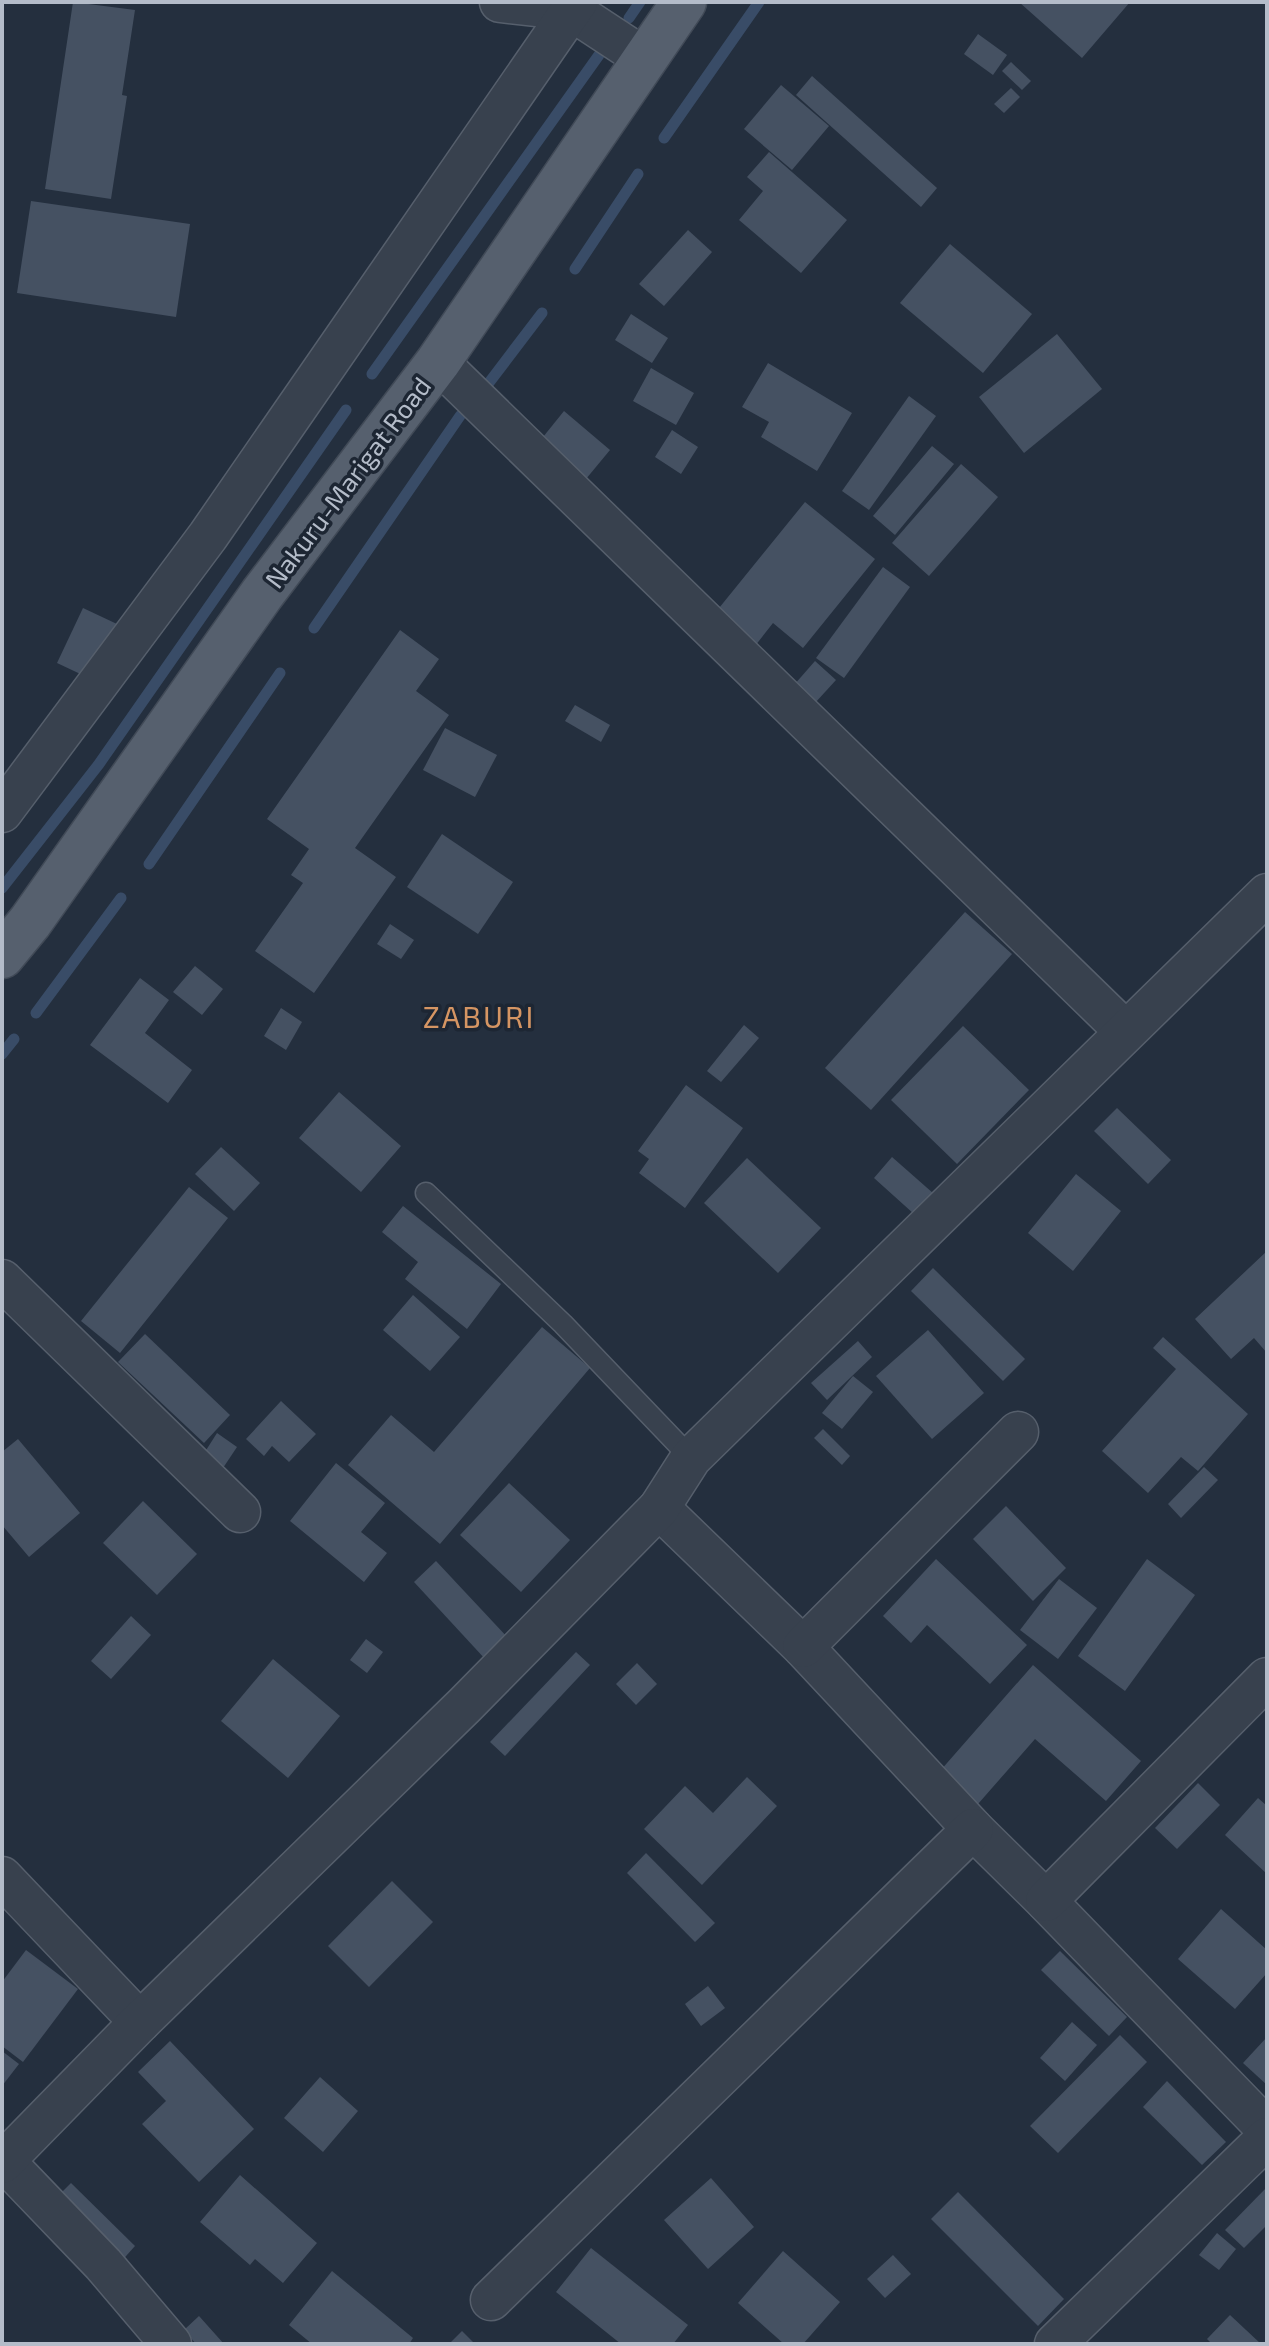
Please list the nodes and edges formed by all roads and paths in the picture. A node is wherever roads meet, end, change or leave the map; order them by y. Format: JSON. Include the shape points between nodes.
{"nodes":[{"id":1,"x":500,"y":2,"type":"edge"},
{"id":2,"x":684,"y":2,"type":"edge"},
{"id":3,"x":574,"y":6,"type":"edge"},
{"id":4,"x":644,"y":58,"type":"junction"},
{"id":5,"x":438,"y":362,"type":"junction"},
{"id":6,"x":2,"y":812,"type":"edge"},
{"id":7,"x":1267,"y":894,"type":"edge"},
{"id":8,"x":2,"y":956,"type":"edge"},
{"id":9,"x":1125,"y":1031,"type":"junction"},
{"id":10,"x":426,"y":1193,"type":"dead end"},
{"id":11,"x":2,"y":1280,"type":"edge"},
{"id":12,"x":1018,"y":1432,"type":"dead end"},
{"id":13,"x":691,"y":1458,"type":"junction"},
{"id":14,"x":659,"y":1508,"type":"junction"},
{"id":15,"x":240,"y":1512,"type":"dead end"},
{"id":16,"x":803,"y":1647,"type":"junction"},
{"id":17,"x":1267,"y":1678,"type":"edge"},
{"id":18,"x":973,"y":1829,"type":"junction"},
{"id":19,"x":2,"y":1877,"type":"edge"},
{"id":20,"x":1046,"y":1901,"type":"junction"},
{"id":21,"x":140,"y":2022,"type":"junction"},
{"id":22,"x":1267,"y":2129,"type":"edge"},
{"id":23,"x":1267,"y":2138,"type":"edge"},
{"id":24,"x":3,"y":2162,"type":"edge"},
{"id":25,"x":491,"y":2300,"type":"dead end"},
{"id":26,"x":171,"y":2344,"type":"edge"},
{"id":27,"x":1055,"y":2344,"type":"edge"}],
"edges":[{"from":1,"to":3,"type":"street"},
{"from":2,"to":4,"type":"main road","name":"Nakuru-Marigat Road"},
{"from":3,"to":4,"type":"street"},
{"from":3,"to":6,"type":"street","via":[[208,536]]},
{"from":4,"to":5,"type":"main road","name":"Nakuru-Marigat Road"},
{"from":5,"to":8,"type":"main road","name":"Nakuru-Marigat Road","via":[[262,594]]},
{"from":5,"to":9,"type":"street"},
{"from":7,"to":9,"type":"street"},
{"from":9,"to":13,"type":"street"},
{"from":10,"to":13,"type":"lane","via":[[563,1324]]},
{"from":11,"to":15,"type":"street"},
{"from":12,"to":16,"type":"street"},
{"from":13,"to":14,"type":"street"},
{"from":14,"to":16,"type":"street"},
{"from":14,"to":21,"type":"street"},
{"from":16,"to":18,"type":"street"},
{"from":17,"to":20,"type":"street"},
{"from":18,"to":20,"type":"street"},
{"from":18,"to":25,"type":"street"},
{"from":19,"to":21,"type":"street"},
{"from":20,"to":22,"type":"street"},
{"from":21,"to":24,"type":"street"},
{"from":23,"to":27,"type":"street"},
{"from":24,"to":26,"type":"street","via":[[103,2264]]}]}
